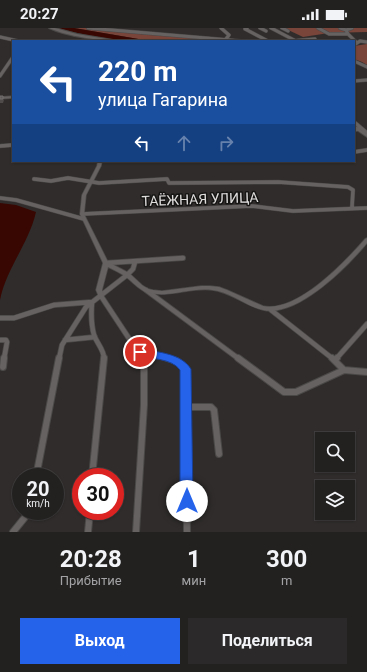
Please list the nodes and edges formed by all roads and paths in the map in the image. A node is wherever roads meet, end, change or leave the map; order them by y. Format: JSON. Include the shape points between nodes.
{"nodes":[{"id":1,"x":51,"y":28,"type":"edge"},
{"id":2,"x":88,"y":28,"type":"edge"},
{"id":3,"x":221,"y":28,"type":"edge"},
{"id":4,"x":245,"y":28,"type":"edge"},
{"id":5,"x":260,"y":28,"type":"edge"},
{"id":6,"x":271,"y":28,"type":"edge"},
{"id":7,"x":282,"y":28,"type":"edge"},
{"id":8,"x":318,"y":28,"type":"edge"},
{"id":9,"x":340,"y":28,"type":"edge"},
{"id":10,"x":352,"y":28,"type":"edge"},
{"id":11,"x":346,"y":30,"type":"junction"},
{"id":12,"x":266,"y":31,"type":"dead end"},
{"id":13,"x":288,"y":31,"type":"dead end"},
{"id":14,"x":348,"y":34,"type":"junction"},
{"id":15,"x":0,"y":37,"type":"edge"},
{"id":16,"x":196,"y":37,"type":"junction"},
{"id":17,"x":367,"y":38,"type":"edge"},
{"id":18,"x":93,"y":39,"type":"edge"},
{"id":19,"x":226,"y":39,"type":"junction"},
{"id":20,"x":315,"y":39,"type":"dead end"},
{"id":21,"x":14,"y":40,"type":"edge"},
{"id":22,"x":104,"y":40,"type":"edge"},
{"id":23,"x":194,"y":40,"type":"edge"},
{"id":24,"x":234,"y":40,"type":"edge"},
{"id":25,"x":262,"y":40,"type":"edge"},
{"id":26,"x":294,"y":40,"type":"edge"},
{"id":27,"x":354,"y":40,"type":"edge"},
{"id":28,"x":367,"y":42,"type":"edge"},
{"id":29,"x":357,"y":43,"type":"edge"},
{"id":30,"x":12,"y":59,"type":"edge"},
{"id":31,"x":355,"y":61,"type":"edge"},
{"id":32,"x":12,"y":65,"type":"edge"},
{"id":33,"x":0,"y":66,"type":"edge"},
{"id":34,"x":6,"y":66,"type":"junction"},
{"id":35,"x":367,"y":67,"type":"edge"},
{"id":36,"x":0,"y":76,"type":"edge"},
{"id":37,"x":367,"y":80,"type":"edge"},
{"id":38,"x":355,"y":82,"type":"edge"},
{"id":39,"x":12,"y":97,"type":"edge"},
{"id":40,"x":0,"y":98,"type":"edge"},
{"id":41,"x":355,"y":123,"type":"edge"},
{"id":42,"x":355,"y":129,"type":"edge"},
{"id":43,"x":367,"y":133,"type":"edge"},
{"id":44,"x":367,"y":136,"type":"edge"},
{"id":45,"x":0,"y":146,"type":"edge"},
{"id":46,"x":12,"y":146,"type":"edge"},
{"id":47,"x":367,"y":150,"type":"edge"},
{"id":48,"x":355,"y":152,"type":"edge"},
{"id":49,"x":100,"y":162,"type":"edge"},
{"id":50,"x":34,"y":179,"type":"dead end"},
{"id":51,"x":92,"y":181,"type":"junction"},
{"id":52,"x":0,"y":198,"type":"edge"},
{"id":53,"x":352,"y":207,"type":"junction"},
{"id":54,"x":367,"y":208,"type":"edge"},
{"id":55,"x":83,"y":216,"type":"junction"},
{"id":56,"x":367,"y":240,"type":"edge"},
{"id":57,"x":184,"y":258,"type":"dead end"},
{"id":58,"x":135,"y":262,"type":"junction"},
{"id":59,"x":106,"y":263,"type":"junction"},
{"id":60,"x":128,"y":275,"type":"junction"},
{"id":61,"x":146,"y":290,"type":"junction"},
{"id":62,"x":101,"y":296,"type":"junction"},
{"id":63,"x":92,"y":302,"type":"junction"},
{"id":64,"x":271,"y":310,"type":"junction"},
{"id":65,"x":0,"y":318,"type":"edge"},
{"id":66,"x":367,"y":324,"type":"edge"},
{"id":67,"x":95,"y":337,"type":"junction"},
{"id":68,"x":0,"y":340,"type":"edge"},
{"id":69,"x":65,"y":340,"type":"junction"},
{"id":70,"x":140,"y":352,"type":"junction"},
{"id":71,"x":335,"y":360,"type":"junction"},
{"id":72,"x":3,"y":367,"type":"dead end"},
{"id":73,"x":344,"y":370,"type":"junction"},
{"id":74,"x":367,"y":372,"type":"edge"},
{"id":75,"x":186,"y":407,"type":"junction"},
{"id":76,"x":219,"y":454,"type":"dead end"},
{"id":77,"x":38,"y":468,"type":"edge"},
{"id":78,"x":93,"y":468,"type":"edge"},
{"id":79,"x":23,"y":520,"type":"edge"},
{"id":80,"x":89,"y":520,"type":"edge"},
{"id":81,"x":13,"y":532,"type":"edge"},
{"id":82,"x":88,"y":532,"type":"edge"},
{"id":83,"x":136,"y":532,"type":"edge"},
{"id":84,"x":187,"y":532,"type":"edge"}],
"edges":[{"from":1,"to":18,"type":"main road"},
{"from":2,"to":16,"type":"street"},
{"from":3,"to":19,"type":"street","via":[[229,35]]},
{"from":4,"to":25,"type":"street"},
{"from":5,"to":12,"type":"street"},
{"from":6,"to":26,"type":"street"},
{"from":7,"to":13,"type":"street"},
{"from":8,"to":14,"type":"street","via":[[329,34]]},
{"from":9,"to":11,"type":"street"},
{"from":10,"to":11,"type":"street"},
{"from":11,"to":14,"type":"street"},
{"from":14,"to":27,"type":"street"},
{"from":15,"to":21,"type":"street"},
{"from":16,"to":19,"type":"street"},
{"from":16,"to":23,"type":"street"},
{"from":17,"to":29,"type":"street"},
{"from":18,"to":22,"type":"main road"},
{"from":19,"to":24,"type":"street"},
{"from":20,"to":26,"type":"street"},
{"from":28,"to":29,"type":"street"},
{"from":30,"to":34,"type":"street"},
{"from":31,"to":35,"type":"street"},
{"from":32,"to":34,"type":"street"},
{"from":33,"to":34,"type":"street"},
{"from":34,"to":36,"type":"street"},
{"from":37,"to":38,"type":"street"},
{"from":39,"to":40,"type":"street"},
{"from":41,"to":43,"type":"street"},
{"from":42,"to":44,"type":"main road"},
{"from":45,"to":46,"type":"street"},
{"from":47,"to":48,"type":"street"},
{"from":49,"to":51,"type":"street"},
{"from":50,"to":51,"type":"street","via":[[51,181],[68,178]]},
{"from":51,"to":53,"type":"street","via":[[167,179],[169,184],[278,182],[348,187],[353,192]]},
{"from":51,"to":55,"type":"street","via":[[84,195]]},
{"from":52,"to":55,"type":"street","name":"ТАЁЖНАЯ УЛИЦА"},
{"from":53,"to":54,"type":"street","name":"ТАЁЖНАЯ УЛИЦА"},
{"from":53,"to":55,"type":"street","name":"ТАЁЖНАЯ УЛИЦА","via":[[293,211],[251,206]]},
{"from":55,"to":59,"type":"street"},
{"from":56,"to":64,"type":"street","via":[[329,278],[295,301]]},
{"from":57,"to":58,"type":"street"},
{"from":58,"to":59,"type":"street"},
{"from":58,"to":60,"type":"street"},
{"from":59,"to":60,"type":"street"},
{"from":59,"to":62,"type":"street","via":[[99,290]]},
{"from":60,"to":61,"type":"street"},
{"from":60,"to":62,"type":"street"},
{"from":61,"to":64,"type":"street","via":[[161,292],[212,287]]},
{"from":61,"to":73,"type":"street","via":[[284,392],[296,392]]},
{"from":62,"to":63,"type":"street"},
{"from":62,"to":70,"type":"street"},
{"from":63,"to":65,"type":"street","via":[[54,305],[14,318]]},
{"from":63,"to":67,"type":"street"},
{"from":63,"to":69,"type":"street"},
{"from":64,"to":71,"type":"street"},
{"from":66,"to":71,"type":"street"},
{"from":67,"to":69,"type":"street"},
{"from":67,"to":78,"type":"street","via":[[104,351],[104,356]]},
{"from":68,"to":72,"type":"street","via":[[7,342]]},
{"from":69,"to":77,"type":"street"},
{"from":70,"to":75,"type":"street","via":[[182,364],[185,369]]},
{"from":70,"to":83,"type":"street","via":[[144,361],[144,405]]},
{"from":71,"to":73,"type":"street"},
{"from":73,"to":74,"type":"street"},
{"from":75,"to":76,"type":"street","via":[[211,407],[214,410]]},
{"from":75,"to":84,"type":"street"},
{"from":79,"to":81,"type":"street"},
{"from":80,"to":82,"type":"street"}]}
